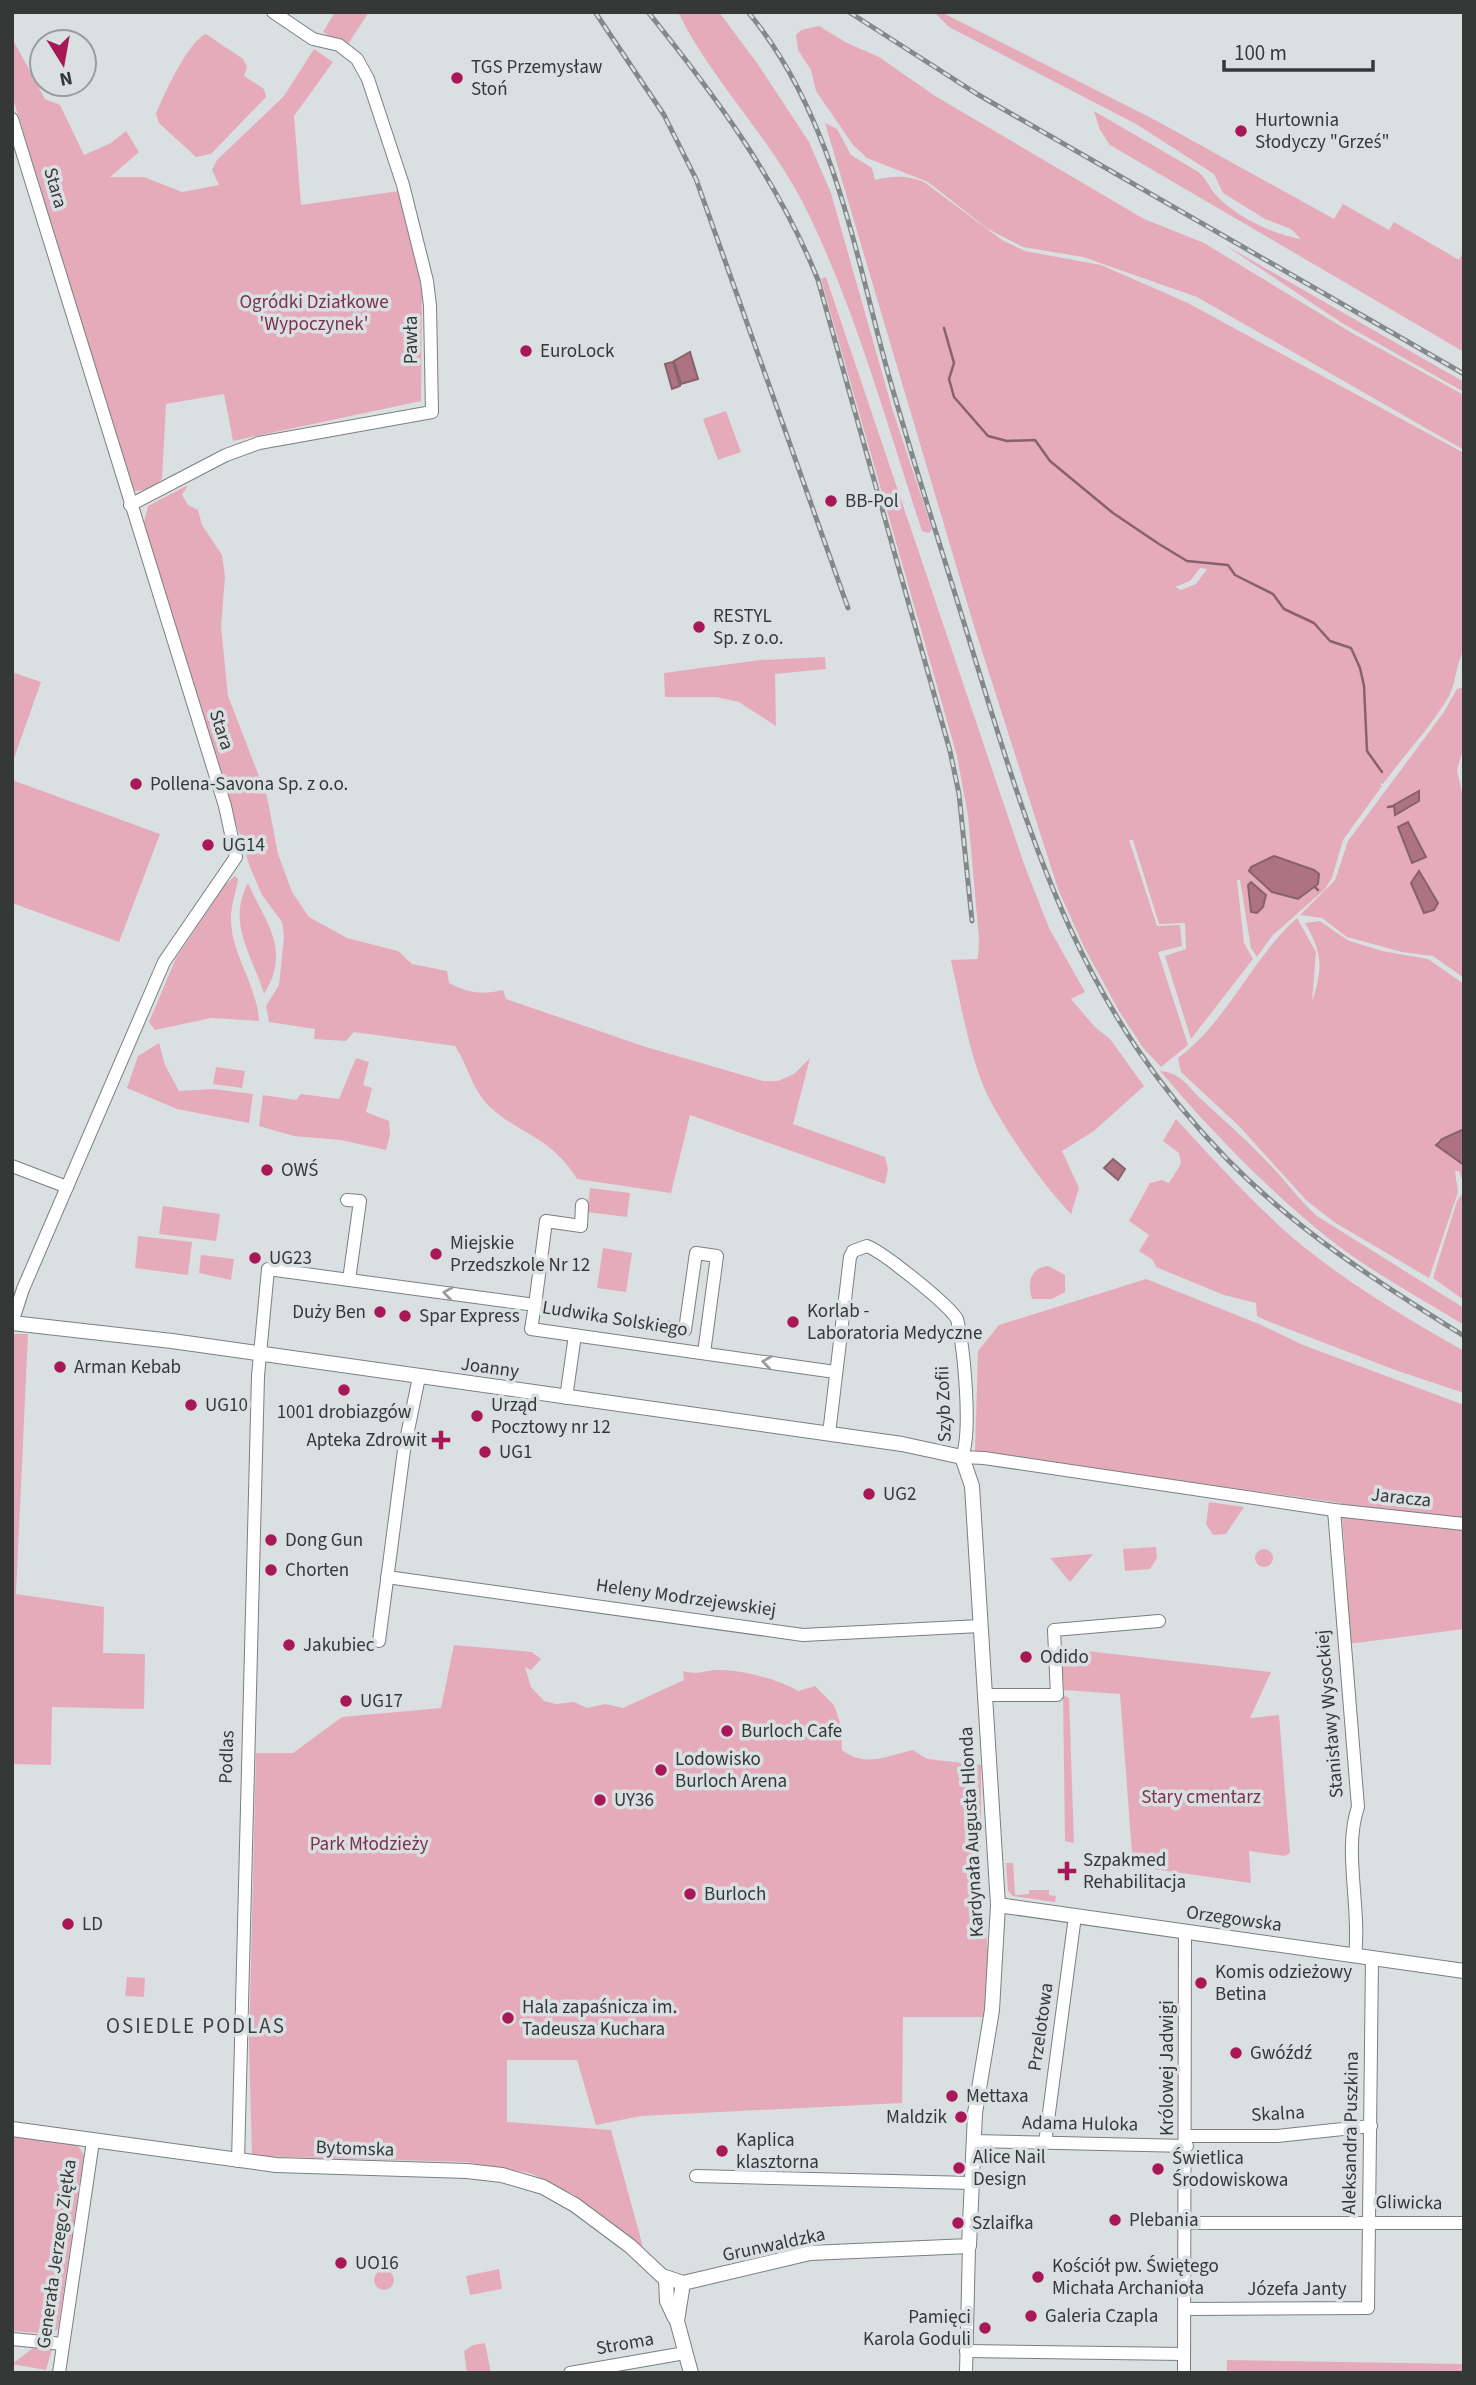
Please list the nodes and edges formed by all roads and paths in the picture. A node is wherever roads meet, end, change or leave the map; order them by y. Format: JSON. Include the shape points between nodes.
{"nodes":[{"id":1,"x":273,"y":12,"type":"edge"},
{"id":2,"x":12,"y":119,"type":"edge"},
{"id":3,"x":130,"y":505,"type":"junction"},
{"id":4,"x":12,"y":1166,"type":"edge"},
{"id":5,"x":67,"y":1186,"type":"junction"},
{"id":6,"x":347,"y":1200,"type":"dead end"},
{"id":7,"x":582,"y":1205,"type":"dead end"},
{"id":8,"x":349,"y":1280,"type":"junction"},
{"id":9,"x":535,"y":1305,"type":"junction"},
{"id":10,"x":12,"y":1323,"type":"edge"},
{"id":11,"x":648,"y":1325,"type":"dead end"},
{"id":12,"x":575,"y":1335,"type":"junction"},
{"id":13,"x":704,"y":1353,"type":"junction"},
{"id":14,"x":260,"y":1355,"type":"junction"},
{"id":15,"x":835,"y":1372,"type":"junction"},
{"id":16,"x":419,"y":1377,"type":"junction"},
{"id":17,"x":566,"y":1398,"type":"junction"},
{"id":18,"x":829,"y":1434,"type":"junction"},
{"id":19,"x":962,"y":1457,"type":"junction"},
{"id":20,"x":1334,"y":1510,"type":"junction"},
{"id":21,"x":1464,"y":1524,"type":"edge"},
{"id":22,"x":387,"y":1577,"type":"junction"},
{"id":23,"x":1159,"y":1621,"type":"dead end"},
{"id":24,"x":980,"y":1626,"type":"junction"},
{"id":25,"x":379,"y":1642,"type":"dead end"},
{"id":26,"x":985,"y":1695,"type":"junction"},
{"id":27,"x":998,"y":1905,"type":"junction"},
{"id":28,"x":1075,"y":1916,"type":"junction"},
{"id":29,"x":1185,"y":1932,"type":"junction"},
{"id":30,"x":1355,"y":1956,"type":"junction"},
{"id":31,"x":1372,"y":1958,"type":"junction"},
{"id":32,"x":1464,"y":1971,"type":"edge"},
{"id":33,"x":1371,"y":2126,"type":"junction"},
{"id":34,"x":12,"y":2129,"type":"edge"},
{"id":35,"x":93,"y":2141,"type":"junction"},
{"id":36,"x":973,"y":2141,"type":"junction"},
{"id":37,"x":1187,"y":2141,"type":"junction"},
{"id":38,"x":1045,"y":2143,"type":"junction"},
{"id":39,"x":238,"y":2161,"type":"junction"},
{"id":40,"x":696,"y":2176,"type":"dead end"},
{"id":41,"x":971,"y":2183,"type":"junction"},
{"id":42,"x":1369,"y":2222,"type":"junction"},
{"id":43,"x":1185,"y":2223,"type":"junction"},
{"id":44,"x":1464,"y":2223,"type":"edge"},
{"id":45,"x":970,"y":2246,"type":"junction"},
{"id":46,"x":674,"y":2282,"type":"junction"},
{"id":47,"x":1368,"y":2308,"type":"joint"},
{"id":48,"x":1185,"y":2309,"type":"junction"},
{"id":49,"x":12,"y":2339,"type":"edge"},
{"id":50,"x":63,"y":2344,"type":"junction"},
{"id":51,"x":966,"y":2351,"type":"junction"},
{"id":52,"x":685,"y":2353,"type":"junction"},
{"id":53,"x":1184,"y":2354,"type":"junction"},
{"id":54,"x":59,"y":2373,"type":"edge"},
{"id":55,"x":570,"y":2373,"type":"edge"},
{"id":56,"x":691,"y":2373,"type":"edge"},
{"id":57,"x":966,"y":2373,"type":"edge"},
{"id":58,"x":1184,"y":2373,"type":"edge"}],
"edges":[{"from":1,"to":3,"type":"street","name":"Pawła","via":[[313,39],[340,45],[357,59],[368,79],[403,186],[427,281],[432,412],[259,443]]},
{"from":2,"to":3,"type":"street","name":"Stara"},
{"from":3,"to":5,"type":"street","name":"Stara","via":[[225,806],[236,857],[164,962]]},
{"from":4,"to":5,"type":"street"},
{"from":5,"to":10,"type":"street","name":"Stara"},
{"from":6,"to":8,"type":"street","via":[[360,1201]]},
{"from":7,"to":9,"type":"street","via":[[580,1226],[546,1221]]},
{"from":9,"to":8,"type":"street","name":"Ludwika Solskiego","one_way":true},
{"from":8,"to":14,"type":"street","name":"Ludwika Solskiego","via":[[268,1269]]},
{"from":9,"to":12,"type":"street","name":"Ludwika Solskiego","via":[[531,1329]]},
{"from":10,"to":14,"type":"street","name":"Joanny"},
{"from":11,"to":13,"type":"street","via":[[685,1330],[696,1253],[717,1256]]},
{"from":12,"to":13,"type":"street","name":"Ludwika Solskiego"},
{"from":12,"to":17,"type":"street"},
{"from":15,"to":13,"type":"street","name":"Ludwika Solskiego","one_way":true},
{"from":14,"to":16,"type":"street","name":"Joanny"},
{"from":14,"to":39,"type":"street","name":"Podlas"},
{"from":15,"to":18,"type":"street"},
{"from":15,"to":19,"type":"street","name":"Szyb Zofii","via":[[850,1257],[861,1247],[872,1247],[931,1292],[957,1319],[968,1424]]},
{"from":16,"to":17,"type":"street","name":"Joanny"},
{"from":16,"to":22,"type":"street"},
{"from":17,"to":18,"type":"street","name":"Joanny"},
{"from":18,"to":19,"type":"street","name":"Joanny"},
{"from":19,"to":20,"type":"street","name":"Jaracza"},
{"from":19,"to":24,"type":"street","name":"Kardynała Augusta Hlonda","via":[[972,1486]]},
{"from":20,"to":21,"type":"street","name":"Jaracza"},
{"from":20,"to":30,"type":"street","name":"Stanisławy Wysockiej","via":[[1358,1807],[1350,1828],[1358,1925]]},
{"from":22,"to":24,"type":"street","name":"Heleny Modrzejewskiej","via":[[803,1635]]},
{"from":22,"to":25,"type":"street"},
{"from":23,"to":26,"type":"street","via":[[1054,1630],[1057,1695]]},
{"from":24,"to":26,"type":"street","name":"Kardynała Augusta Hlonda"},
{"from":26,"to":27,"type":"street","name":"Kardynała Augusta Hlonda"},
{"from":27,"to":28,"type":"street","name":"Orzegowska"},
{"from":27,"to":36,"type":"street","name":"Kardynała Augusta Hlonda","via":[[992,2010]]},
{"from":28,"to":29,"type":"street","name":"Orzegowska"},
{"from":28,"to":38,"type":"street","name":"Przelotowa"},
{"from":29,"to":30,"type":"street","name":"Orzegowska"},
{"from":29,"to":37,"type":"street","name":"Królowej Jadwigi"},
{"from":30,"to":31,"type":"street","name":"Orzegowska"},
{"from":31,"to":32,"type":"street","name":"Orzegowska"},
{"from":31,"to":33,"type":"street","name":"Aleksandra Puszkina"},
{"from":33,"to":37,"type":"street","name":"Skalna"},
{"from":33,"to":42,"type":"street","name":"Aleksandra Puszkina"},
{"from":34,"to":35,"type":"street","name":"Bytomska"},
{"from":35,"to":39,"type":"street","name":"Bytomska"},
{"from":35,"to":50,"type":"street","name":"Generała Jerzego Ziętka"},
{"from":36,"to":38,"type":"street","name":"Adama Huloka"},
{"from":36,"to":41,"type":"street","name":"Kardynała Augusta Hlonda"},
{"from":37,"to":38,"type":"street","name":"Adama Huloka"},
{"from":37,"to":43,"type":"street","name":"Królowej Jadwigi"},
{"from":39,"to":46,"type":"street","name":"Bytomska","via":[[467,2171],[518,2179],[575,2205]]},
{"from":40,"to":41,"type":"street"},
{"from":41,"to":45,"type":"street","name":"Kardynała Augusta Hlonda"},
{"from":42,"to":43,"type":"street","name":"Gliwicka"},
{"from":42,"to":44,"type":"street","name":"Gliwicka"},
{"from":42,"to":47,"type":"street","name":"Aleksandra Puszkina"},
{"from":43,"to":48,"type":"street","name":"Królowej Jadwigi"},
{"from":45,"to":46,"type":"street","name":"Grunwaldzka","via":[[810,2253]]},
{"from":45,"to":51,"type":"street","name":"Kardynała Augusta Hlonda"},
{"from":46,"to":52,"type":"street"},
{"from":47,"to":48,"type":"street","name":"Józefa Janty"},
{"from":48,"to":53,"type":"street","name":"Królowej Jadwigi"},
{"from":49,"to":50,"type":"street"},
{"from":50,"to":54,"type":"street","name":"Generała Jerzego Ziętka"},
{"from":51,"to":53,"type":"street"},
{"from":51,"to":57,"type":"street","name":"Kardynała Augusta Hlonda"},
{"from":52,"to":55,"type":"street","name":"Stroma"},
{"from":52,"to":56,"type":"street"},
{"from":53,"to":58,"type":"street","name":"Królowej Jadwigi"}]}
